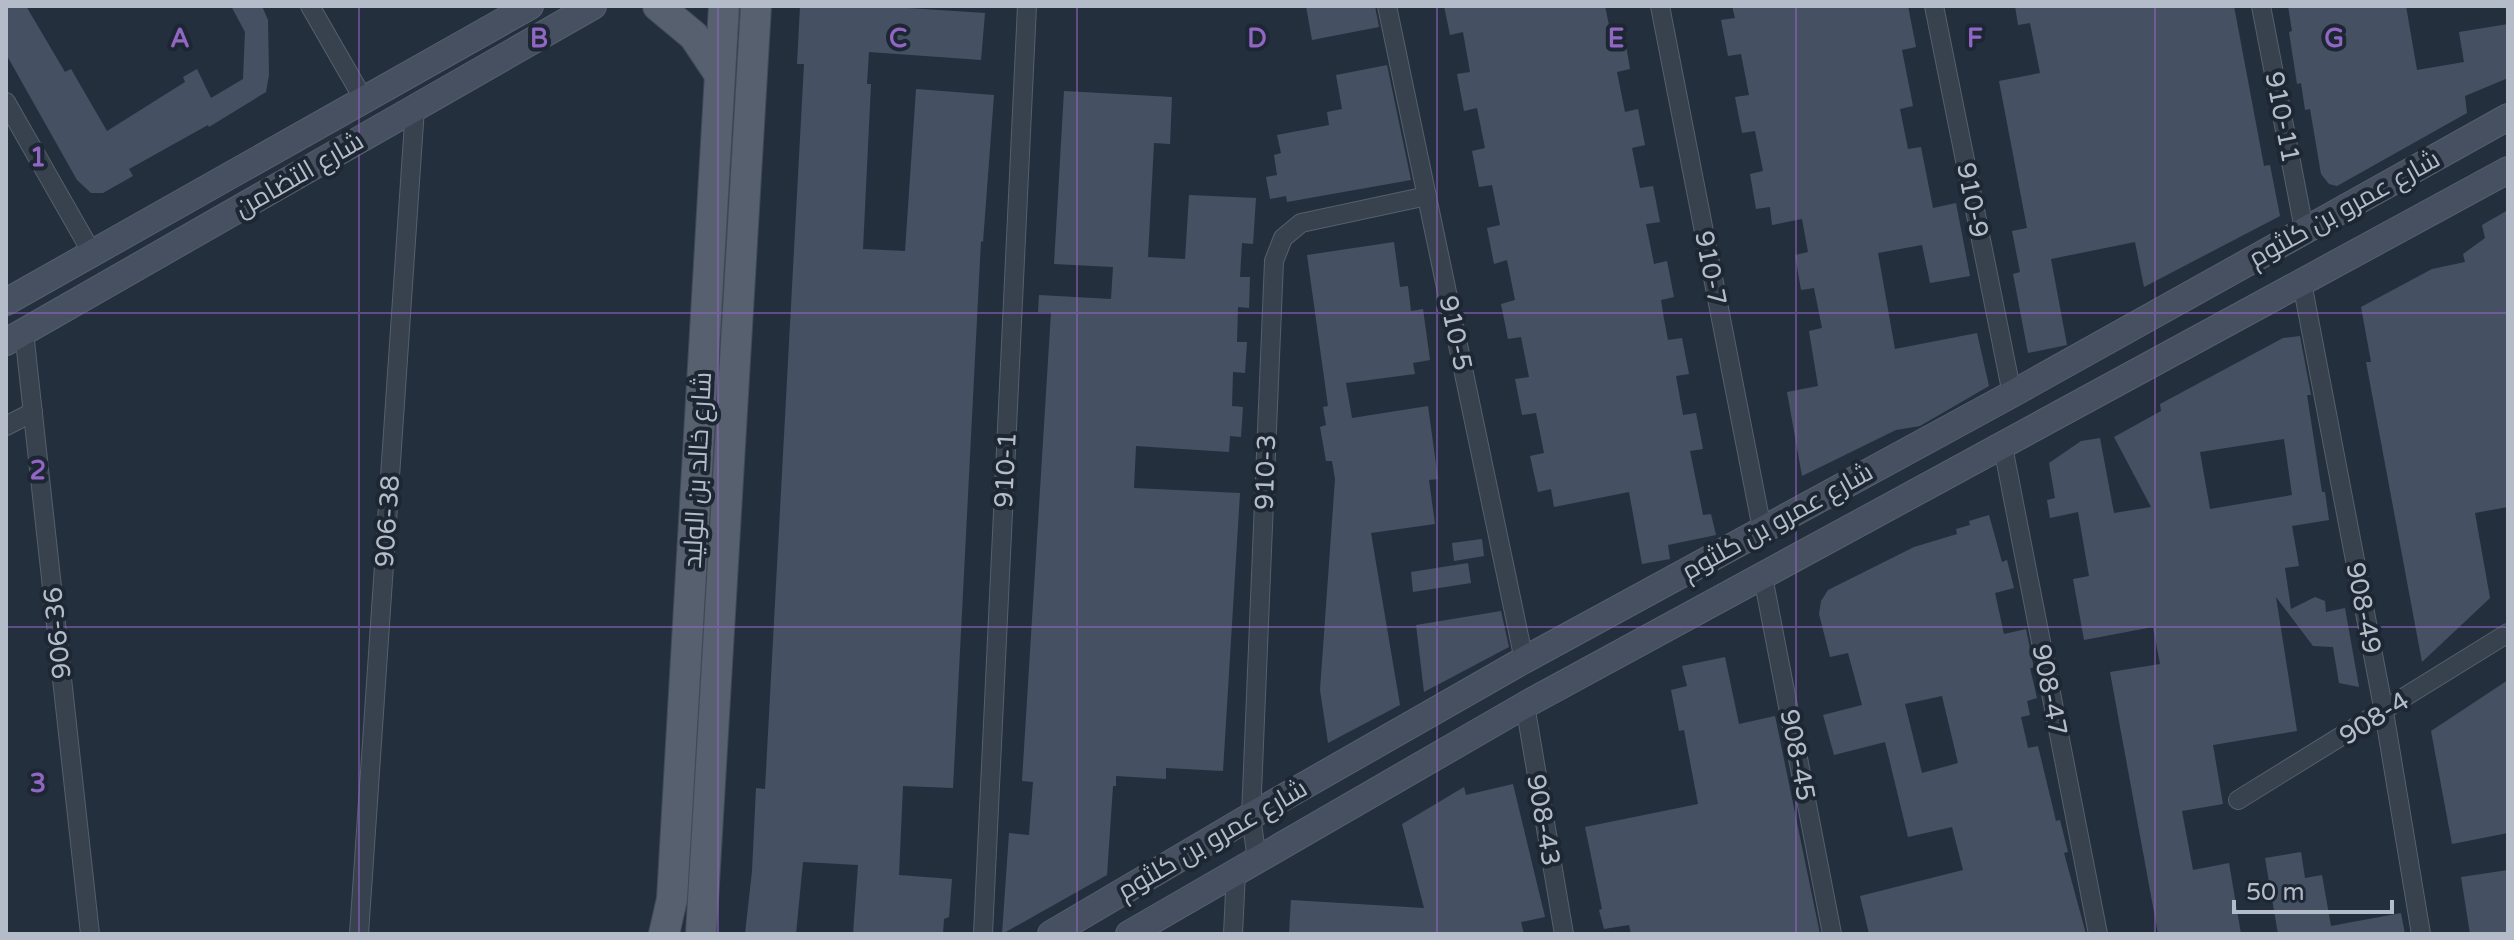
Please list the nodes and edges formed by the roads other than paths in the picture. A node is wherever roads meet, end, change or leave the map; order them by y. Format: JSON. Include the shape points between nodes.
{"nodes":[{"id":1,"x":310,"y":6,"type":"edge"},
{"id":2,"x":530,"y":6,"type":"edge"},
{"id":3,"x":593,"y":6,"type":"edge"},
{"id":4,"x":658,"y":6,"type":"edge"},
{"id":5,"x":724,"y":6,"type":"edge"},
{"id":6,"x":1027,"y":6,"type":"edge"},
{"id":7,"x":1387,"y":6,"type":"edge"},
{"id":8,"x":1660,"y":6,"type":"edge"},
{"id":9,"x":1934,"y":6,"type":"edge"},
{"id":10,"x":2261,"y":6,"type":"edge"},
{"id":11,"x":757,"y":12,"type":"edge"},
{"id":12,"x":720,"y":75,"type":"junction"},
{"id":13,"x":364,"y":100,"type":"junction"},
{"id":14,"x":6,"y":102,"type":"edge"},
{"id":15,"x":415,"y":108,"type":"junction"},
{"id":16,"x":2508,"y":117,"type":"edge"},
{"id":17,"x":2508,"y":170,"type":"edge"},
{"id":18,"x":1427,"y":196,"type":"junction"},
{"id":19,"x":2304,"y":229,"type":"junction"},
{"id":20,"x":92,"y":253,"type":"junction"},
{"id":21,"x":2302,"y":283,"type":"junction"},
{"id":22,"x":6,"y":302,"type":"edge"},
{"id":23,"x":15,"y":337,"type":"edge"},
{"id":24,"x":2012,"y":394,"type":"junction"},
{"id":25,"x":33,"y":412,"type":"junction"},
{"id":26,"x":6,"y":426,"type":"edge"},
{"id":27,"x":2003,"y":447,"type":"junction"},
{"id":28,"x":1762,"y":529,"type":"junction"},
{"id":29,"x":1763,"y":577,"type":"junction"},
{"id":30,"x":2508,"y":633,"type":"edge"},
{"id":31,"x":1524,"y":660,"type":"junction"},
{"id":32,"x":1525,"y":705,"type":"junction"},
{"id":33,"x":2384,"y":712,"type":"junction"},
{"id":34,"x":2238,"y":800,"type":"dead end"},
{"id":35,"x":1251,"y":816,"type":"junction"},
{"id":36,"x":1246,"y":866,"type":"junction"},
{"id":37,"x":90,"y":934,"type":"edge"},
{"id":38,"x":359,"y":934,"type":"edge"},
{"id":39,"x":664,"y":934,"type":"edge"},
{"id":40,"x":701,"y":934,"type":"edge"},
{"id":41,"x":983,"y":934,"type":"edge"},
{"id":42,"x":1051,"y":934,"type":"edge"},
{"id":43,"x":1129,"y":934,"type":"edge"},
{"id":44,"x":1233,"y":934,"type":"edge"},
{"id":45,"x":1564,"y":934,"type":"edge"},
{"id":46,"x":1832,"y":934,"type":"edge"},
{"id":47,"x":2098,"y":934,"type":"edge"},
{"id":48,"x":2421,"y":934,"type":"edge"}],
"edges":[{"from":1,"to":13,"type":"street"},
{"from":2,"to":13,"type":"street","name":"شارع التضامن"},
{"from":3,"to":15,"type":"street","name":"شارع التضامن"},
{"from":4,"to":12,"type":"main road","via":[[694,36]]},
{"from":5,"to":12,"type":"main road","name":"شارع خالد بن الوليد"},
{"from":6,"to":41,"type":"street","name":"910-1"},
{"from":7,"to":18,"type":"street","name":"910-5"},
{"from":8,"to":28,"type":"street","name":"910-7"},
{"from":9,"to":24,"type":"street","name":"910-9"},
{"from":10,"to":19,"type":"street","name":"910-11"},
{"from":11,"to":40,"type":"main road","name":"شارع خالد بن الوليد"},
{"from":12,"to":39,"type":"main road","name":"شارع خالد بن الوليد","via":[[672,899]]},
{"from":13,"to":20,"type":"street","name":"شارع التضامن"},
{"from":14,"to":20,"type":"street"},
{"from":15,"to":23,"type":"street","name":"شارع التضامن"},
{"from":15,"to":38,"type":"street","name":"906-38"},
{"from":16,"to":19,"type":"street","name":"شارع عمرو بن كلثوم"},
{"from":17,"to":21,"type":"street","name":"شارع عمرو بن كلثوم"},
{"from":18,"to":31,"type":"street","name":"910-5"},
{"from":18,"to":35,"type":"street","name":"910-3","via":[[1301,223],[1283,238],[1274,261]]},
{"from":19,"to":24,"type":"street","name":"شارع عمرو بن كلثوم"},
{"from":20,"to":22,"type":"street","name":"شارع التضامن"},
{"from":21,"to":27,"type":"street","name":"شارع عمرو بن كلثوم"},
{"from":21,"to":33,"type":"street","name":"908-49"},
{"from":23,"to":25,"type":"street","name":"906-36"},
{"from":24,"to":28,"type":"street","name":"شارع عمرو بن كلثوم"},
{"from":25,"to":26,"type":"street"},
{"from":25,"to":37,"type":"street","name":"906-36"},
{"from":27,"to":29,"type":"street","name":"شارع عمرو بن كلثوم"},
{"from":27,"to":47,"type":"street","name":"908-47"},
{"from":28,"to":31,"type":"street","name":"شارع عمرو بن كلثوم"},
{"from":29,"to":32,"type":"street","name":"شارع عمرو بن كلثوم"},
{"from":29,"to":46,"type":"street","name":"908-45"},
{"from":30,"to":33,"type":"street","name":"908-4"},
{"from":31,"to":35,"type":"street","name":"شارع عمرو بن كلثوم"},
{"from":32,"to":36,"type":"street","name":"شارع عمرو بن كلثوم"},
{"from":32,"to":45,"type":"street","name":"908-43"},
{"from":33,"to":34,"type":"street","name":"908-4"},
{"from":33,"to":48,"type":"street","name":"908-49"},
{"from":35,"to":36,"type":"street","name":"910-3"},
{"from":35,"to":42,"type":"street","name":"شارع عمرو بن كلثوم"},
{"from":36,"to":43,"type":"street","name":"شارع عمرو بن كلثوم"},
{"from":36,"to":44,"type":"street","name":"910-3"}]}
